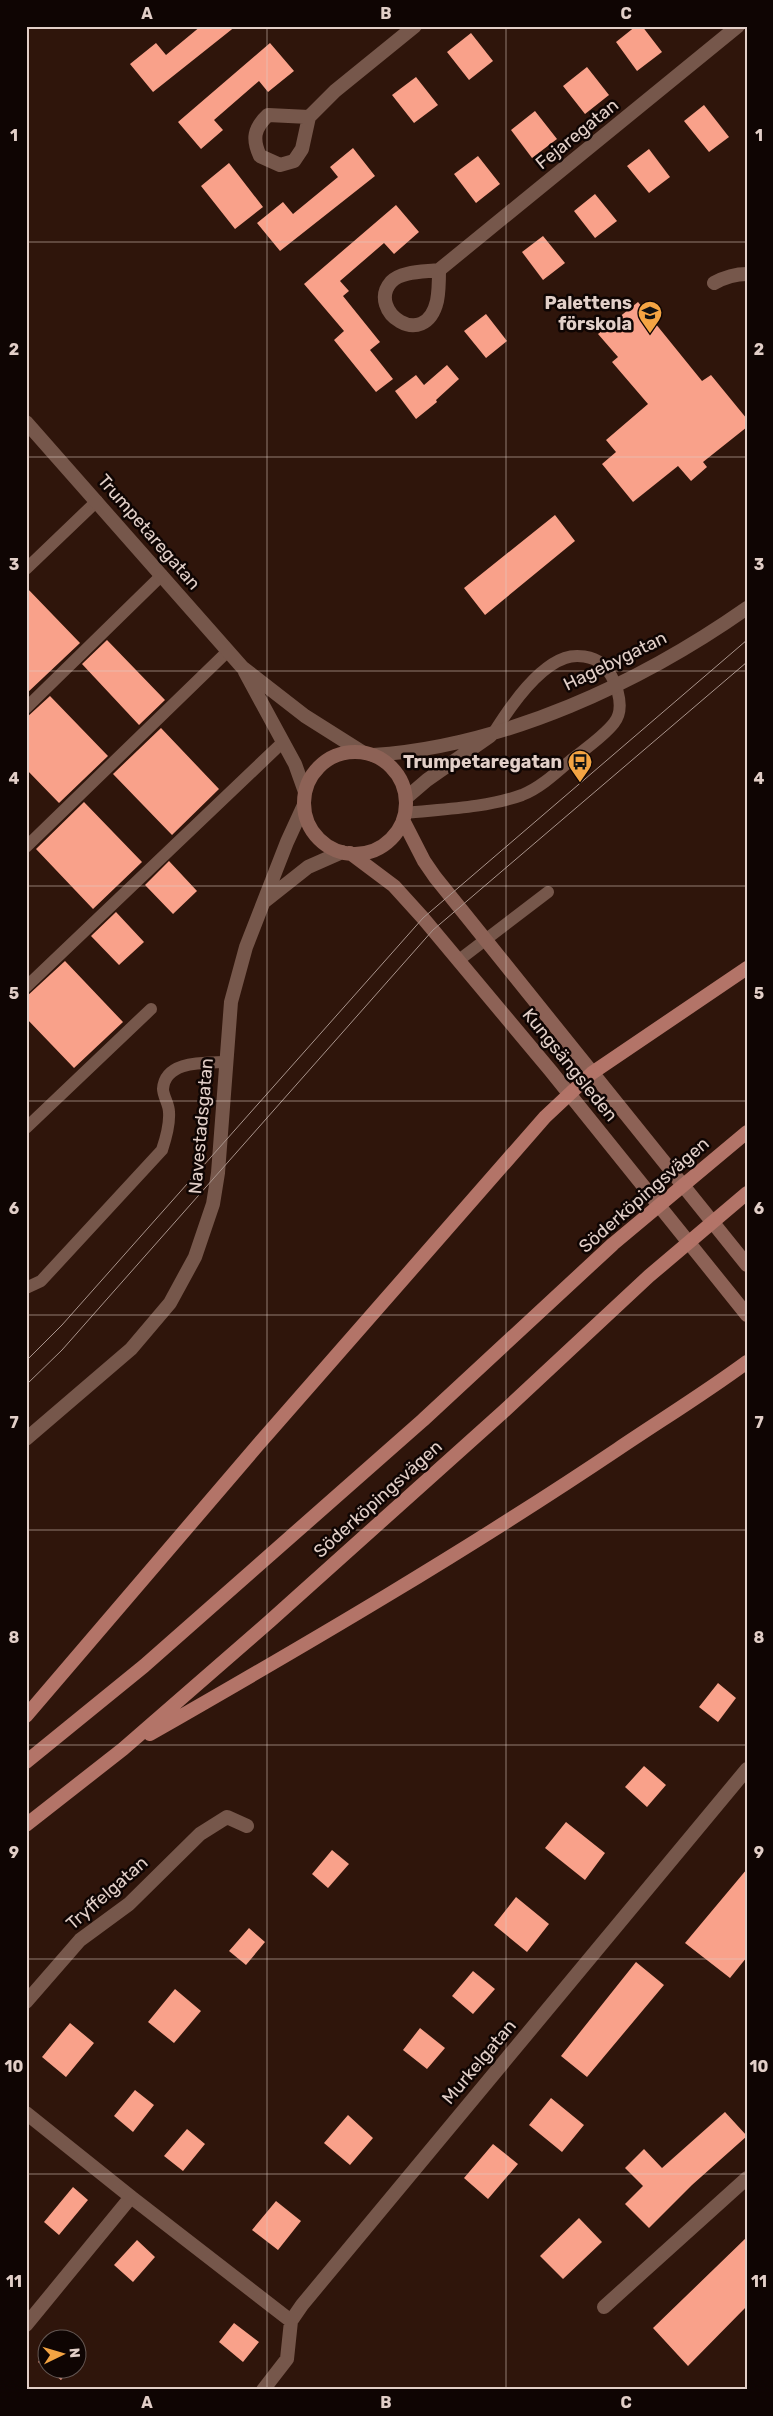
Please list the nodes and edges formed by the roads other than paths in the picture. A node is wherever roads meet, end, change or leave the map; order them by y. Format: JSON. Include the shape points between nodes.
{"nodes":[{"id":1,"x":415,"y":26,"type":"edge"},
{"id":2,"x":738,"y":26,"type":"edge"},
{"id":3,"x":309,"y":117,"type":"dead end"},
{"id":4,"x":439,"y":270,"type":"junction"},
{"id":5,"x":747,"y":274,"type":"edge"},
{"id":6,"x":714,"y":283,"type":"dead end"},
{"id":7,"x":27,"y":426,"type":"edge"},
{"id":8,"x":97,"y":501,"type":"junction"},
{"id":9,"x":26,"y":569,"type":"edge"},
{"id":10,"x":162,"y":575,"type":"junction"},
{"id":11,"x":747,"y":608,"type":"edge"},
{"id":12,"x":228,"y":651,"type":"junction"},
{"id":13,"x":242,"y":667,"type":"junction"},
{"id":14,"x":616,"y":685,"type":"junction"},
{"id":15,"x":26,"y":708,"type":"edge"},
{"id":16,"x":493,"y":734,"type":"junction"},
{"id":17,"x":283,"y":742,"type":"junction"},
{"id":18,"x":368,"y":753,"type":"junction"},
{"id":19,"x":406,"y":798,"type":"junction"},
{"id":20,"x":305,"y":799,"type":"junction"},
{"id":21,"x":404,"y":816,"type":"junction"},
{"id":22,"x":26,"y":847,"type":"edge"},
{"id":23,"x":346,"y":853,"type":"junction"},
{"id":24,"x":548,"y":892,"type":"dead end"},
{"id":25,"x":264,"y":902,"type":"junction"},
{"id":26,"x":485,"y":940,"type":"junction"},
{"id":27,"x":459,"y":960,"type":"junction"},
{"id":28,"x":747,"y":968,"type":"edge"},
{"id":29,"x":26,"y":988,"type":"edge"},
{"id":30,"x":150,"y":1009,"type":"dead end"},
{"id":31,"x":225,"y":1062,"type":"junction"},
{"id":32,"x":592,"y":1072,"type":"junction"},
{"id":33,"x":569,"y":1094,"type":"junction"},
{"id":34,"x":26,"y":1128,"type":"edge"},
{"id":35,"x":747,"y":1132,"type":"edge"},
{"id":36,"x":747,"y":1194,"type":"edge"},
{"id":37,"x":747,"y":1265,"type":"edge"},
{"id":38,"x":26,"y":1288,"type":"edge"},
{"id":39,"x":747,"y":1315,"type":"edge"},
{"id":40,"x":747,"y":1362,"type":"edge"},
{"id":41,"x":26,"y":1439,"type":"edge"},
{"id":42,"x":26,"y":1716,"type":"edge"},
{"id":43,"x":123,"y":1749,"type":"junction"},
{"id":44,"x":26,"y":1762,"type":"edge"},
{"id":45,"x":747,"y":1768,"type":"edge"},
{"id":46,"x":26,"y":1825,"type":"edge"},
{"id":47,"x":247,"y":1826,"type":"dead end"},
{"id":48,"x":26,"y":2002,"type":"edge"},
{"id":49,"x":26,"y":2113,"type":"edge"},
{"id":50,"x":747,"y":2178,"type":"edge"},
{"id":51,"x":131,"y":2197,"type":"junction"},
{"id":52,"x":604,"y":2307,"type":"dead end"},
{"id":53,"x":291,"y":2321,"type":"junction"},
{"id":54,"x":26,"y":2324,"type":"edge"},
{"id":55,"x":262,"y":2390,"type":"edge"}],
"edges":[{"from":1,"to":3,"type":"street"},
{"from":2,"to":4,"type":"street","name":"Fejaregatan"},
{"from":4,"to":4,"type":"street","via":[[402,275],[390,282],[385,295],[386,306],[392,315],[412,326],[422,324],[437,302]]},
{"from":5,"to":6,"type":"street","via":[[736,274]]},
{"from":7,"to":8,"type":"street","name":"Trumpetaregatan"},
{"from":8,"to":9,"type":"lane"},
{"from":8,"to":10,"type":"street","name":"Trumpetaregatan"},
{"from":10,"to":12,"type":"street","name":"Trumpetaregatan"},
{"from":10,"to":15,"type":"lane"},
{"from":11,"to":14,"type":"street","name":"Hagebygatan","via":[[708,635]]},
{"from":12,"to":13,"type":"street","name":"Trumpetaregatan"},
{"from":12,"to":22,"type":"lane"},
{"from":13,"to":17,"type":"street","name":"Trumpetaregatan"},
{"from":13,"to":18,"type":"street","name":"Trumpetaregatan","via":[[305,716]]},
{"from":14,"to":16,"type":"street","name":"Hagebygatan"},
{"from":14,"to":16,"type":"lane","via":[[601,664],[584,656],[567,657],[548,666],[510,706]]},
{"from":14,"to":21,"type":"lane","via":[[620,704],[615,722],[542,784],[523,795],[504,800]]},
{"from":16,"to":18,"type":"street","name":"Hagebygatan","via":[[404,753]]},
{"from":16,"to":19,"type":"street","name":"Hagebygatan"},
{"from":17,"to":20,"type":"street","name":"Trumpetaregatan"},
{"from":17,"to":29,"type":"lane"},
{"from":18,"to":19,"type":"main road","via":[[385,761],[400,777]]},
{"from":18,"to":20,"type":"main road","via":[[348,752],[332,757],[318,767],[309,782]]},
{"from":19,"to":21,"type":"main road"},
{"from":20,"to":23,"type":"main road","via":[[313,831],[322,841]]},
{"from":20,"to":25,"type":"street","name":"Navestadsgatan"},
{"from":21,"to":23,"type":"main road","via":[[398,831],[387,842],[374,850]]},
{"from":21,"to":26,"type":"main road","name":"Kungsängsleden","via":[[424,862]]},
{"from":23,"to":25,"type":"street","name":"Navestadsgatan","via":[[308,867]]},
{"from":23,"to":27,"type":"main road","name":"Kungsängsleden","via":[[399,891]]},
{"from":24,"to":26,"type":"lane"},
{"from":25,"to":31,"type":"street","name":"Navestadsgatan","via":[[246,947],[231,1002]]},
{"from":26,"to":27,"type":"lane"},
{"from":26,"to":32,"type":"main road","name":"Kungsängsleden"},
{"from":27,"to":33,"type":"main road","name":"Kungsängsleden"},
{"from":28,"to":32,"type":"highway"},
{"from":30,"to":34,"type":"lane"},
{"from":31,"to":38,"type":"lane","via":[[183,1065],[170,1075],[163,1089],[169,1112],[162,1150],[41,1281]]},
{"from":31,"to":41,"type":"street","name":"Navestadsgatan","via":[[218,1173],[213,1204],[195,1257],[170,1303],[131,1348]]},
{"from":32,"to":33,"type":"highway"},
{"from":32,"to":37,"type":"main road","name":"Kungsängsleden"},
{"from":33,"to":39,"type":"main road","name":"Kungsängsleden"},
{"from":33,"to":42,"type":"highway","via":[[402,1278]]},
{"from":35,"to":44,"type":"highway","name":"Söderköpingsvägen","via":[[613,1244],[423,1420],[151,1660]]},
{"from":36,"to":43,"type":"highway","name":"Söderköpingsvägen","via":[[649,1276],[503,1412]]},
{"from":40,"to":43,"type":"highway","via":[[585,1472],[453,1556],[334,1629]]},
{"from":43,"to":46,"type":"highway","name":"Söderköpingsvägen"},
{"from":45,"to":53,"type":"street","name":"Murkelgatan"},
{"from":47,"to":48,"type":"street","name":"Tryffelgatan","via":[[227,1817],[200,1834],[129,1904],[80,1940]]},
{"from":49,"to":51,"type":"street"},
{"from":50,"to":52,"type":"street"},
{"from":51,"to":53,"type":"street"},
{"from":51,"to":54,"type":"street"},
{"from":53,"to":55,"type":"street","via":[[287,2359]]}]}
